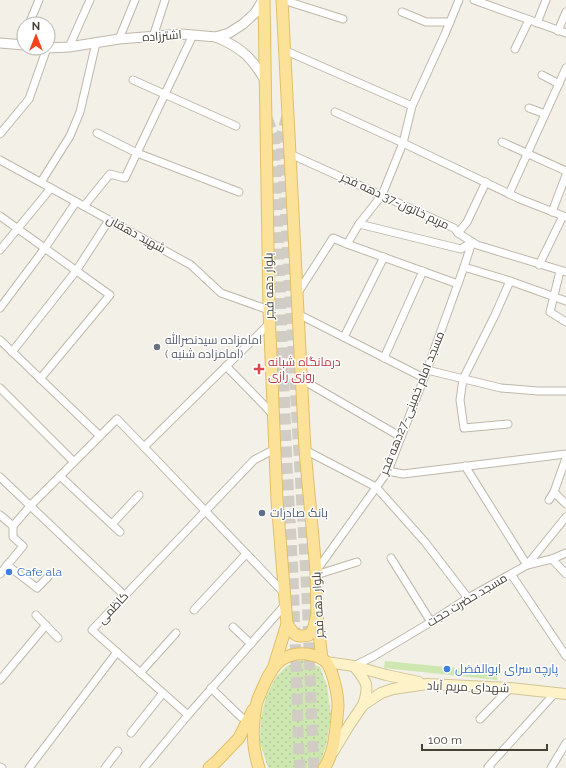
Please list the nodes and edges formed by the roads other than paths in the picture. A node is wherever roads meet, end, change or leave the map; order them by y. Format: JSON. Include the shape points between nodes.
{"nodes":[{"id":1,"x":40,"y":0,"type":"edge"},
{"id":2,"x":90,"y":0,"type":"edge"},
{"id":3,"x":135,"y":0,"type":"edge"},
{"id":4,"x":165,"y":0,"type":"edge"},
{"id":5,"x":263,"y":0,"type":"edge"},
{"id":6,"x":282,"y":0,"type":"edge"},
{"id":7,"x":459,"y":0,"type":"edge"},
{"id":8,"x":474,"y":0,"type":"edge"},
{"id":9,"x":546,"y":0,"type":"edge"},
{"id":10,"x":489,"y":2,"type":"edge"},
{"id":11,"x":402,"y":12,"type":"dead end"},
{"id":12,"x":566,"y":12,"type":"edge"},
{"id":13,"x":33,"y":16,"type":"edge"},
{"id":14,"x":343,"y":19,"type":"dead end"},
{"id":15,"x":529,"y":20,"type":"junction"},
{"id":16,"x":450,"y":22,"type":"junction"},
{"id":17,"x":537,"y":23,"type":"junction"},
{"id":18,"x":558,"y":31,"type":"junction"},
{"id":19,"x":566,"y":33,"type":"edge"},
{"id":20,"x":193,"y":35,"type":"junction"},
{"id":21,"x":153,"y":37,"type":"junction"},
{"id":22,"x":216,"y":37,"type":"junction"},
{"id":23,"x":119,"y":39,"type":"junction"},
{"id":24,"x":0,"y":43,"type":"edge"},
{"id":25,"x":96,"y":43,"type":"junction"},
{"id":26,"x":16,"y":44,"type":"edge"},
{"id":27,"x":69,"y":47,"type":"junction"},
{"id":28,"x":56,"y":48,"type":"edge"},
{"id":29,"x":515,"y":49,"type":"dead end"},
{"id":30,"x":284,"y":50,"type":"junction"},
{"id":31,"x":44,"y":56,"type":"edge"},
{"id":32,"x":566,"y":68,"type":"edge"},
{"id":33,"x":542,"y":75,"type":"dead end"},
{"id":34,"x":133,"y":80,"type":"dead end"},
{"id":35,"x":265,"y":80,"type":"junction"},
{"id":36,"x":559,"y":84,"type":"junction"},
{"id":37,"x":165,"y":94,"type":"junction"},
{"id":38,"x":412,"y":106,"type":"junction"},
{"id":39,"x":529,"y":108,"type":"dead end"},
{"id":40,"x":336,"y":112,"type":"dead end"},
{"id":41,"x":545,"y":114,"type":"junction"},
{"id":42,"x":236,"y":126,"type":"dead end"},
{"id":43,"x":97,"y":133,"type":"dead end"},
{"id":44,"x":0,"y":134,"type":"edge"},
{"id":45,"x":502,"y":142,"type":"dead end"},
{"id":46,"x":403,"y":143,"type":"junction"},
{"id":47,"x":137,"y":152,"type":"junction"},
{"id":48,"x":527,"y":153,"type":"junction"},
{"id":49,"x":290,"y":154,"type":"junction"},
{"id":50,"x":0,"y":160,"type":"edge"},
{"id":51,"x":566,"y":170,"type":"edge"},
{"id":52,"x":566,"y":175,"type":"edge"},
{"id":53,"x":41,"y":182,"type":"junction"},
{"id":54,"x":486,"y":182,"type":"junction"},
{"id":55,"x":51,"y":188,"type":"junction"},
{"id":56,"x":239,"y":192,"type":"dead end"},
{"id":57,"x":509,"y":194,"type":"junction"},
{"id":58,"x":382,"y":195,"type":"junction"},
{"id":59,"x":76,"y":202,"type":"junction"},
{"id":60,"x":84,"y":206,"type":"junction"},
{"id":61,"x":552,"y":212,"type":"junction"},
{"id":62,"x":0,"y":216,"type":"edge"},
{"id":63,"x":564,"y":216,"type":"edge"},
{"id":64,"x":109,"y":220,"type":"junction"},
{"id":65,"x":359,"y":224,"type":"junction"},
{"id":66,"x":18,"y":229,"type":"junction"},
{"id":67,"x":458,"y":233,"type":"junction"},
{"id":68,"x":472,"y":242,"type":"junction"},
{"id":69,"x":347,"y":244,"type":"junction"},
{"id":70,"x":45,"y":248,"type":"junction"},
{"id":71,"x":0,"y":250,"type":"edge"},
{"id":72,"x":384,"y":257,"type":"junction"},
{"id":73,"x":539,"y":264,"type":"junction"},
{"id":74,"x":464,"y":267,"type":"junction"},
{"id":75,"x":76,"y":271,"type":"junction"},
{"id":76,"x":423,"y":271,"type":"junction"},
{"id":77,"x":563,"y":272,"type":"edge"},
{"id":78,"x":510,"y":281,"type":"junction"},
{"id":79,"x":458,"y":284,"type":"junction"},
{"id":80,"x":297,"y":294,"type":"junction"},
{"id":81,"x":554,"y":296,"type":"junction"},
{"id":82,"x":566,"y":301,"type":"edge"},
{"id":83,"x":0,"y":308,"type":"edge"},
{"id":84,"x":269,"y":310,"type":"junction"},
{"id":85,"x":298,"y":314,"type":"junction"},
{"id":86,"x":566,"y":322,"type":"edge"},
{"id":87,"x":270,"y":324,"type":"junction"},
{"id":88,"x":344,"y":337,"type":"junction"},
{"id":89,"x":0,"y":340,"type":"edge"},
{"id":90,"x":12,"y":352,"type":"junction"},
{"id":91,"x":384,"y":358,"type":"junction"},
{"id":92,"x":226,"y":366,"type":"junction"},
{"id":93,"x":427,"y":370,"type":"junction"},
{"id":94,"x":424,"y":378,"type":"junction"},
{"id":95,"x":463,"y":378,"type":"junction"},
{"id":96,"x":40,"y":379,"type":"junction"},
{"id":97,"x":301,"y":379,"type":"junction"},
{"id":98,"x":0,"y":388,"type":"edge"},
{"id":99,"x":566,"y":391,"type":"edge"},
{"id":100,"x":273,"y":415,"type":"junction"},
{"id":101,"x":508,"y":424,"type":"dead end"},
{"id":102,"x":100,"y":436,"type":"junction"},
{"id":103,"x":401,"y":437,"type":"junction"},
{"id":104,"x":144,"y":446,"type":"junction"},
{"id":105,"x":275,"y":449,"type":"junction"},
{"id":106,"x":304,"y":450,"type":"junction"},
{"id":107,"x":566,"y":454,"type":"edge"},
{"id":108,"x":566,"y":458,"type":"edge"},
{"id":109,"x":74,"y":462,"type":"junction"},
{"id":110,"x":465,"y":466,"type":"junction"},
{"id":111,"x":388,"y":471,"type":"junction"},
{"id":112,"x":60,"y":476,"type":"junction"},
{"id":113,"x":0,"y":477,"type":"edge"},
{"id":114,"x":376,"y":487,"type":"junction"},
{"id":115,"x":554,"y":492,"type":"junction"},
{"id":116,"x":139,"y":494,"type":"dead end"},
{"id":117,"x":549,"y":500,"type":"dead end"},
{"id":118,"x":566,"y":504,"type":"edge"},
{"id":119,"x":31,"y":506,"type":"junction"},
{"id":120,"x":206,"y":511,"type":"junction"},
{"id":121,"x":0,"y":515,"type":"edge"},
{"id":122,"x":566,"y":518,"type":"edge"},
{"id":123,"x":112,"y":524,"type":"junction"},
{"id":124,"x":13,"y":526,"type":"junction"},
{"id":125,"x":120,"y":532,"type":"dead end"},
{"id":126,"x":566,"y":553,"type":"edge"},
{"id":127,"x":246,"y":554,"type":"junction"},
{"id":128,"x":391,"y":558,"type":"dead end"},
{"id":129,"x":552,"y":559,"type":"junction"},
{"id":130,"x":357,"y":562,"type":"dead end"},
{"id":131,"x":7,"y":565,"type":"junction"},
{"id":132,"x":527,"y":565,"type":"junction"},
{"id":133,"x":316,"y":573,"type":"junction"},
{"id":134,"x":0,"y":574,"type":"edge"},
{"id":135,"x":511,"y":574,"type":"junction"},
{"id":136,"x":566,"y":574,"type":"edge"},
{"id":137,"x":48,"y":577,"type":"dead end"},
{"id":138,"x":125,"y":596,"type":"junction"},
{"id":139,"x":468,"y":598,"type":"junction"},
{"id":140,"x":285,"y":600,"type":"junction"},
{"id":141,"x":194,"y":610,"type":"dead end"},
{"id":142,"x":36,"y":615,"type":"dead end"},
{"id":143,"x":317,"y":615,"type":"junction"},
{"id":144,"x":431,"y":622,"type":"junction"},
{"id":145,"x":287,"y":624,"type":"junction"},
{"id":146,"x":46,"y":625,"type":"junction"},
{"id":147,"x":233,"y":627,"type":"dead end"},
{"id":148,"x":176,"y":633,"type":"dead end"},
{"id":149,"x":58,"y":638,"type":"dead end"},
{"id":150,"x":251,"y":644,"type":"junction"},
{"id":151,"x":117,"y":652,"type":"junction"},
{"id":152,"x":566,"y":656,"type":"edge"},
{"id":153,"x":324,"y":660,"type":"junction"},
{"id":154,"x":274,"y":666,"type":"junction"},
{"id":155,"x":354,"y":666,"type":"junction"},
{"id":156,"x":140,"y":673,"type":"junction"},
{"id":157,"x":0,"y":680,"type":"edge"},
{"id":158,"x":427,"y":684,"type":"junction"},
{"id":159,"x":211,"y":688,"type":"junction"},
{"id":160,"x":510,"y":688,"type":"junction"},
{"id":161,"x":163,"y":693,"type":"junction"},
{"id":162,"x":555,"y":693,"type":"junction"},
{"id":163,"x":566,"y":694,"type":"edge"},
{"id":164,"x":258,"y":701,"type":"junction"},
{"id":165,"x":363,"y":705,"type":"junction"},
{"id":166,"x":188,"y":715,"type":"junction"},
{"id":167,"x":241,"y":716,"type":"dead end"},
{"id":168,"x":480,"y":719,"type":"dead end"},
{"id":169,"x":131,"y":733,"type":"dead end"},
{"id":170,"x":566,"y":743,"type":"edge"},
{"id":171,"x":118,"y":751,"type":"dead end"},
{"id":172,"x":327,"y":764,"type":"edge"},
{"id":173,"x":29,"y":768,"type":"edge"},
{"id":174,"x":105,"y":768,"type":"edge"},
{"id":175,"x":144,"y":768,"type":"edge"},
{"id":176,"x":208,"y":768,"type":"edge"},
{"id":177,"x":259,"y":768,"type":"edge"},
{"id":178,"x":490,"y":768,"type":"edge"},
{"id":179,"x":551,"y":768,"type":"edge"}],
"edges":[{"from":1,"to":13,"type":"street"},
{"from":2,"to":27,"type":"street"},
{"from":3,"to":23,"type":"street"},
{"from":4,"to":21,"type":"street"},
{"from":5,"to":22,"type":"street","name":"اشترزاده","via":[[255,13],[243,24],[229,33]]},
{"from":5,"to":35,"type":"main road","name":"بلوار دهه فجر"},
{"from":6,"to":14,"type":"street"},
{"from":6,"to":30,"type":"main road","name":"بلوار دهه فجر"},
{"from":7,"to":16,"type":"street"},
{"from":8,"to":10,"type":"street"},
{"from":9,"to":17,"type":"street"},
{"from":10,"to":15,"type":"street"},
{"from":11,"to":16,"type":"street","via":[[426,22]]},
{"from":12,"to":18,"type":"street"},
{"from":15,"to":17,"type":"street"},
{"from":15,"to":29,"type":"street"},
{"from":16,"to":38,"type":"street"},
{"from":17,"to":18,"type":"street"},
{"from":18,"to":19,"type":"street"},
{"from":20,"to":21,"type":"street","name":"اشترزاده"},
{"from":20,"to":22,"type":"street","name":"اشترزاده"},
{"from":20,"to":37,"type":"street"},
{"from":21,"to":23,"type":"street","name":"اشترزاده"},
{"from":22,"to":35,"type":"street","via":[[245,53]]},
{"from":23,"to":25,"type":"street","name":"اشترزاده"},
{"from":24,"to":26,"type":"street"},
{"from":25,"to":27,"type":"street","name":"اشترزاده"},
{"from":25,"to":53,"type":"street","via":[[80,112],[70,136]]},
{"from":27,"to":28,"type":"street","name":"اشترزاده"},
{"from":30,"to":38,"type":"street"},
{"from":30,"to":49,"type":"main road","name":"بلوار دهه فجر"},
{"from":31,"to":44,"type":"street","via":[[29,99]]},
{"from":32,"to":36,"type":"street"},
{"from":33,"to":36,"type":"street"},
{"from":34,"to":37,"type":"street"},
{"from":35,"to":84,"type":"main road","name":"بلوار دهه فجر"},
{"from":36,"to":41,"type":"street"},
{"from":37,"to":42,"type":"street"},
{"from":37,"to":47,"type":"street"},
{"from":38,"to":46,"type":"street"},
{"from":39,"to":41,"type":"street"},
{"from":40,"to":46,"type":"street"},
{"from":41,"to":48,"type":"street"},
{"from":43,"to":47,"type":"street"},
{"from":45,"to":48,"type":"street"},
{"from":46,"to":54,"type":"street"},
{"from":46,"to":58,"type":"street"},
{"from":47,"to":56,"type":"street"},
{"from":47,"to":60,"type":"street","via":[[125,178],[110,174]]},
{"from":48,"to":51,"type":"street"},
{"from":48,"to":57,"type":"street"},
{"from":49,"to":58,"type":"street","name":"مریم خاتون-37 دهه فجر"},
{"from":49,"to":80,"type":"main road","name":"بلوار دهه فجر"},
{"from":50,"to":53,"type":"street","name":"شهید دهقان"},
{"from":52,"to":61,"type":"street"},
{"from":53,"to":55,"type":"street","name":"شهید دهقان"},
{"from":54,"to":57,"type":"street"},
{"from":54,"to":67,"type":"street","via":[[468,222]]},
{"from":55,"to":59,"type":"street","name":"شهید دهقان"},
{"from":55,"to":66,"type":"street"},
{"from":57,"to":61,"type":"street"},
{"from":58,"to":65,"type":"street"},
{"from":58,"to":67,"type":"street","name":"مریم خاتون-37 دهه فجر","via":[[454,228]]},
{"from":59,"to":60,"type":"street","name":"شهید دهقان"},
{"from":59,"to":70,"type":"street"},
{"from":60,"to":64,"type":"street","name":"شهید دهقان"},
{"from":61,"to":63,"type":"street"},
{"from":62,"to":66,"type":"street"},
{"from":63,"to":73,"type":"street"},
{"from":64,"to":75,"type":"street"},
{"from":64,"to":84,"type":"street","name":"شهید دهقان","via":[[191,265],[221,293]]},
{"from":65,"to":68,"type":"street","via":[[461,249]]},
{"from":65,"to":69,"type":"street"},
{"from":66,"to":70,"type":"street"},
{"from":66,"to":71,"type":"street"},
{"from":67,"to":68,"type":"street","name":"مریم خاتون-37 دهه فجر"},
{"from":68,"to":73,"type":"street","name":"مریم خاتون-37 دهه فجر"},
{"from":68,"to":74,"type":"street","name":"مسجد امام خمینی-27دهه فجر"},
{"from":69,"to":72,"type":"street"},
{"from":69,"to":80,"type":"street","via":[[333,238]]},
{"from":70,"to":75,"type":"street"},
{"from":70,"to":83,"type":"street"},
{"from":72,"to":76,"type":"street"},
{"from":72,"to":88,"type":"street"},
{"from":73,"to":77,"type":"street","name":"مریم خاتون-37 دهه فجر"},
{"from":74,"to":78,"type":"street"},
{"from":74,"to":79,"type":"street","name":"مسجد امام خمینی-27دهه فجر"},
{"from":75,"to":90,"type":"street"},
{"from":75,"to":96,"type":"street","via":[[110,295]]},
{"from":76,"to":79,"type":"street"},
{"from":76,"to":91,"type":"street"},
{"from":77,"to":81,"type":"street"},
{"from":78,"to":81,"type":"street"},
{"from":78,"to":95,"type":"street"},
{"from":79,"to":93,"type":"street","name":"مسجد امام خمینی-27دهه فجر"},
{"from":80,"to":85,"type":"main road","name":"بلوار دهه فجر"},
{"from":81,"to":82,"type":"street"},
{"from":81,"to":86,"type":"street","via":[[550,312]]},
{"from":84,"to":87,"type":"main road","name":"بلوار دهه فجر"},
{"from":85,"to":88,"type":"street"},
{"from":85,"to":97,"type":"main road","name":"بلوار دهه فجر"},
{"from":87,"to":92,"type":"street"},
{"from":87,"to":100,"type":"main road","name":"بلوار دهه فجر"},
{"from":88,"to":91,"type":"street"},
{"from":89,"to":90,"type":"street"},
{"from":90,"to":96,"type":"street"},
{"from":91,"to":94,"type":"street"},
{"from":92,"to":100,"type":"street"},
{"from":92,"to":104,"type":"street"},
{"from":93,"to":94,"type":"street","name":"مسجد امام خمینی-27دهه فجر"},
{"from":93,"to":95,"type":"street"},
{"from":94,"to":103,"type":"street","name":"مسجد امام خمینی-27دهه فجر"},
{"from":95,"to":99,"type":"street","via":[[501,388]]},
{"from":95,"to":101,"type":"street","via":[[460,400],[464,428]]},
{"from":96,"to":102,"type":"street"},
{"from":97,"to":103,"type":"street"},
{"from":97,"to":106,"type":"main road","name":"بلوار دهه فجر"},
{"from":98,"to":109,"type":"street"},
{"from":100,"to":105,"type":"main road","name":"بلوار دهه فجر"},
{"from":102,"to":104,"type":"street","via":[[117,419]]},
{"from":102,"to":109,"type":"street"},
{"from":103,"to":111,"type":"street","name":"مسجد امام خمینی-27دهه فجر"},
{"from":104,"to":120,"type":"street"},
{"from":105,"to":120,"type":"street","name":"کاظمی","via":[[254,460]]},
{"from":105,"to":140,"type":"main road","name":"بلوار دهه فجر"},
{"from":106,"to":114,"type":"street"},
{"from":106,"to":133,"type":"main road","name":"بلوار دهه فجر"},
{"from":107,"to":110,"type":"street"},
{"from":108,"to":115,"type":"street"},
{"from":109,"to":112,"type":"street"},
{"from":110,"to":111,"type":"street","via":[[402,474]]},
{"from":110,"to":132,"type":"street"},
{"from":111,"to":114,"type":"street","name":"مسجد امام خمینی-27دهه فجر"},
{"from":112,"to":119,"type":"street"},
{"from":112,"to":123,"type":"street"},
{"from":113,"to":119,"type":"street"},
{"from":114,"to":133,"type":"street","name":"مسجد امام خمینی-27دهه فجر"},
{"from":114,"to":139,"type":"street","via":[[425,542]]},
{"from":115,"to":117,"type":"street"},
{"from":115,"to":118,"type":"street"},
{"from":116,"to":123,"type":"street"},
{"from":119,"to":124,"type":"street"},
{"from":119,"to":138,"type":"street"},
{"from":120,"to":127,"type":"street"},
{"from":120,"to":138,"type":"street","name":"کاظمی"},
{"from":121,"to":124,"type":"street"},
{"from":122,"to":132,"type":"street","name":"مسجد حضرت حجت"},
{"from":123,"to":125,"type":"street"},
{"from":124,"to":131,"type":"street","via":[[13,537],[23,546]]},
{"from":126,"to":129,"type":"street"},
{"from":127,"to":140,"type":"street"},
{"from":127,"to":141,"type":"street"},
{"from":128,"to":144,"type":"street"},
{"from":129,"to":132,"type":"street"},
{"from":129,"to":136,"type":"street"},
{"from":130,"to":133,"type":"street"},
{"from":131,"to":134,"type":"street"},
{"from":131,"to":137,"type":"street","via":[[37,588]]},
{"from":132,"to":135,"type":"street","name":"مسجد حضرت حجت"},
{"from":133,"to":143,"type":"main road","name":"بلوار دهه فجر"},
{"from":135,"to":139,"type":"street","name":"مسجد حضرت حجت"},
{"from":135,"to":152,"type":"street"},
{"from":138,"to":151,"type":"street","name":"کاظمی","via":[[92,630]]},
{"from":139,"to":144,"type":"street","name":"مسجد حضرت حجت"},
{"from":140,"to":145,"type":"main road","name":"بلوار دهه فجر"},
{"from":140,"to":150,"type":"street"},
{"from":142,"to":146,"type":"street"},
{"from":143,"to":145,"type":"main road","via":[[309,635],[295,635]]},
{"from":143,"to":153,"type":"main road","name":"بلوار دهه فجر"},
{"from":144,"to":155,"type":"street","name":"مسجد حضرت حجت"},
{"from":145,"to":154,"type":"main road","name":"بلوار دهه فجر"},
{"from":146,"to":149,"type":"street"},
{"from":146,"to":157,"type":"street"},
{"from":147,"to":150,"type":"street"},
{"from":148,"to":156,"type":"street"},
{"from":150,"to":159,"type":"street"},
{"from":151,"to":156,"type":"street","name":"کاظمی"},
{"from":151,"to":173,"type":"street"},
{"from":153,"to":154,"type":"main road","via":[[312,655],[293,654]]},
{"from":153,"to":155,"type":"main road"},
{"from":153,"to":172,"type":"main road","name":"بلوار دهه فجر","via":[[334,681],[338,707]]},
{"from":154,"to":164,"type":"main road","name":"بلوار دهه فجر"},
{"from":155,"to":158,"type":"main road"},
{"from":155,"to":165,"type":"main road","via":[[367,686]]},
{"from":156,"to":161,"type":"street","name":"کاظمی"},
{"from":158,"to":160,"type":"main road","name":"شهدای مریم آباد"},
{"from":158,"to":165,"type":"main road","name":"شهدای مریم آباد","via":[[393,689],[381,693]]},
{"from":159,"to":166,"type":"street"},
{"from":159,"to":167,"type":"street"},
{"from":160,"to":162,"type":"main road","name":"شهدای مریم آباد"},
{"from":160,"to":168,"type":"street"},
{"from":161,"to":166,"type":"street","name":"کاظمی"},
{"from":161,"to":169,"type":"street"},
{"from":162,"to":163,"type":"main road","name":"شهدای مریم آباد"},
{"from":162,"to":178,"type":"street","via":[[488,767]]},
{"from":164,"to":176,"type":"main road","via":[[239,738]]},
{"from":164,"to":177,"type":"main road","via":[[253,736]]},
{"from":165,"to":172,"type":"main road","name":"شهدای مریم آباد"},
{"from":166,"to":175,"type":"street"},
{"from":170,"to":179,"type":"street"},
{"from":171,"to":174,"type":"street"}]}
